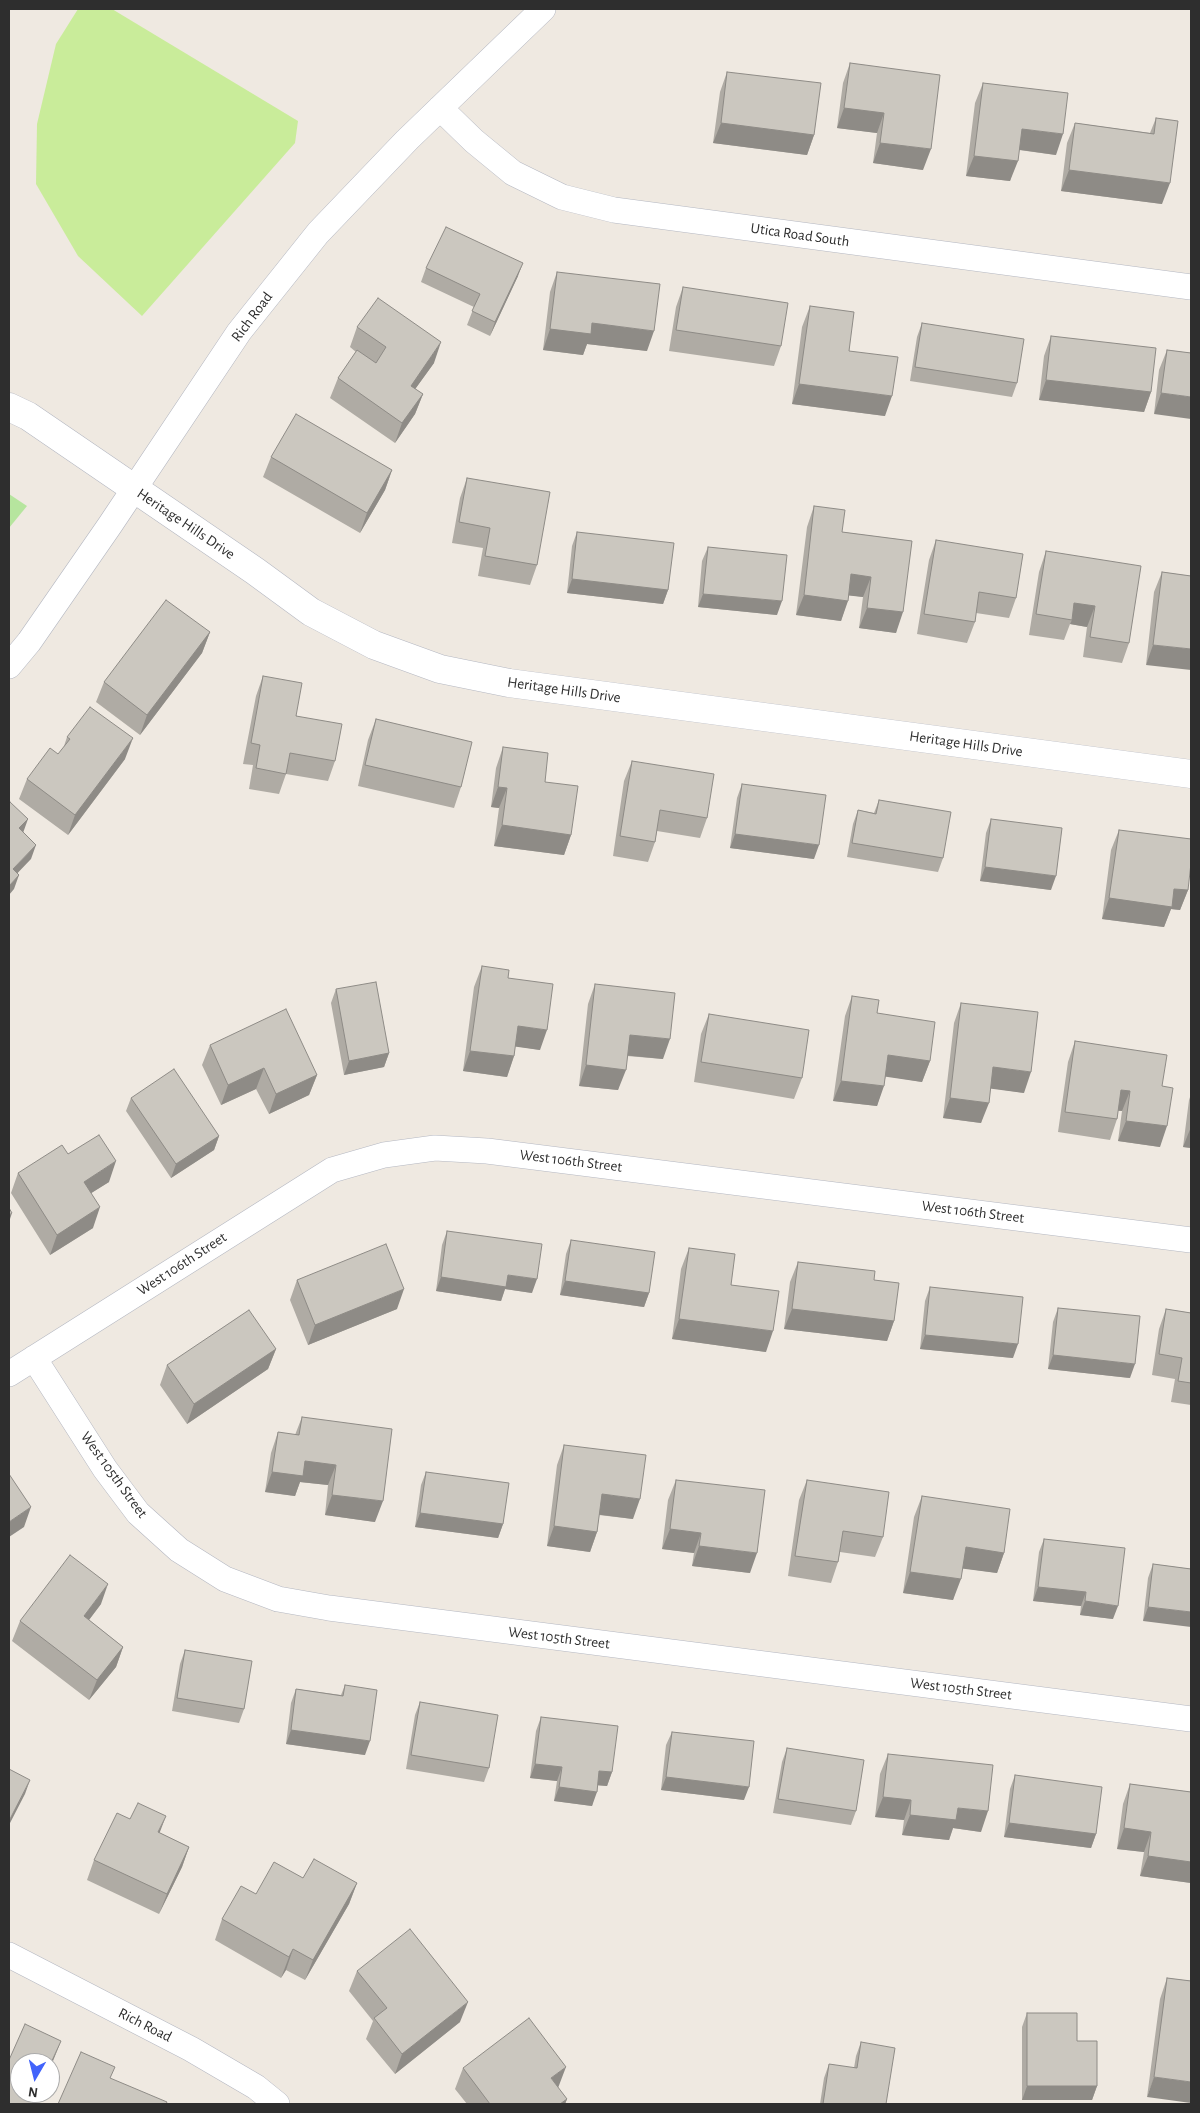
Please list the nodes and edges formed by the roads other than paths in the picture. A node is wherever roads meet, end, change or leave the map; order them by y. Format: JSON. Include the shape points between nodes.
{"nodes":[{"id":1,"x":544,"y":9,"type":"edge"},
{"id":2,"x":440,"y":108,"type":"junction"},
{"id":3,"x":1191,"y":287,"type":"edge"},
{"id":4,"x":9,"y":407,"type":"edge"},
{"id":5,"x":135,"y":488,"type":"junction"},
{"id":6,"x":9,"y":666,"type":"edge"},
{"id":7,"x":1191,"y":774,"type":"edge"},
{"id":8,"x":1191,"y":1240,"type":"edge"},
{"id":9,"x":34,"y":1358,"type":"junction"},
{"id":10,"x":9,"y":1374,"type":"edge"},
{"id":11,"x":1191,"y":1719,"type":"edge"},
{"id":12,"x":9,"y":1955,"type":"edge"},
{"id":13,"x":277,"y":2104,"type":"edge"}],
"edges":[{"from":1,"to":2,"type":"street","name":"Rich Road"},
{"from":2,"to":3,"type":"street","name":"Utica Road South","via":[[513,173],[562,197],[614,210]]},
{"from":2,"to":5,"type":"street","name":"Rich Road","via":[[318,233],[239,332]]},
{"from":4,"to":5,"type":"street","name":"Heritage Hills Drive","via":[[28,416]]},
{"from":5,"to":6,"type":"street","name":"Rich Road"},
{"from":5,"to":7,"type":"street","name":"Heritage Hills Drive","via":[[311,612],[374,645],[440,669],[509,683]]},
{"from":8,"to":9,"type":"street","name":"West 106th Street","via":[[487,1151],[435,1148],[384,1155],[332,1170]]},
{"from":9,"to":10,"type":"street","name":"West 106th Street"},
{"from":9,"to":11,"type":"street","name":"West 105th Street","via":[[138,1513],[179,1550],[225,1579],[278,1598],[329,1608]]},
{"from":12,"to":13,"type":"street","name":"Rich Road","via":[[191,2049],[256,2087]]}]}
